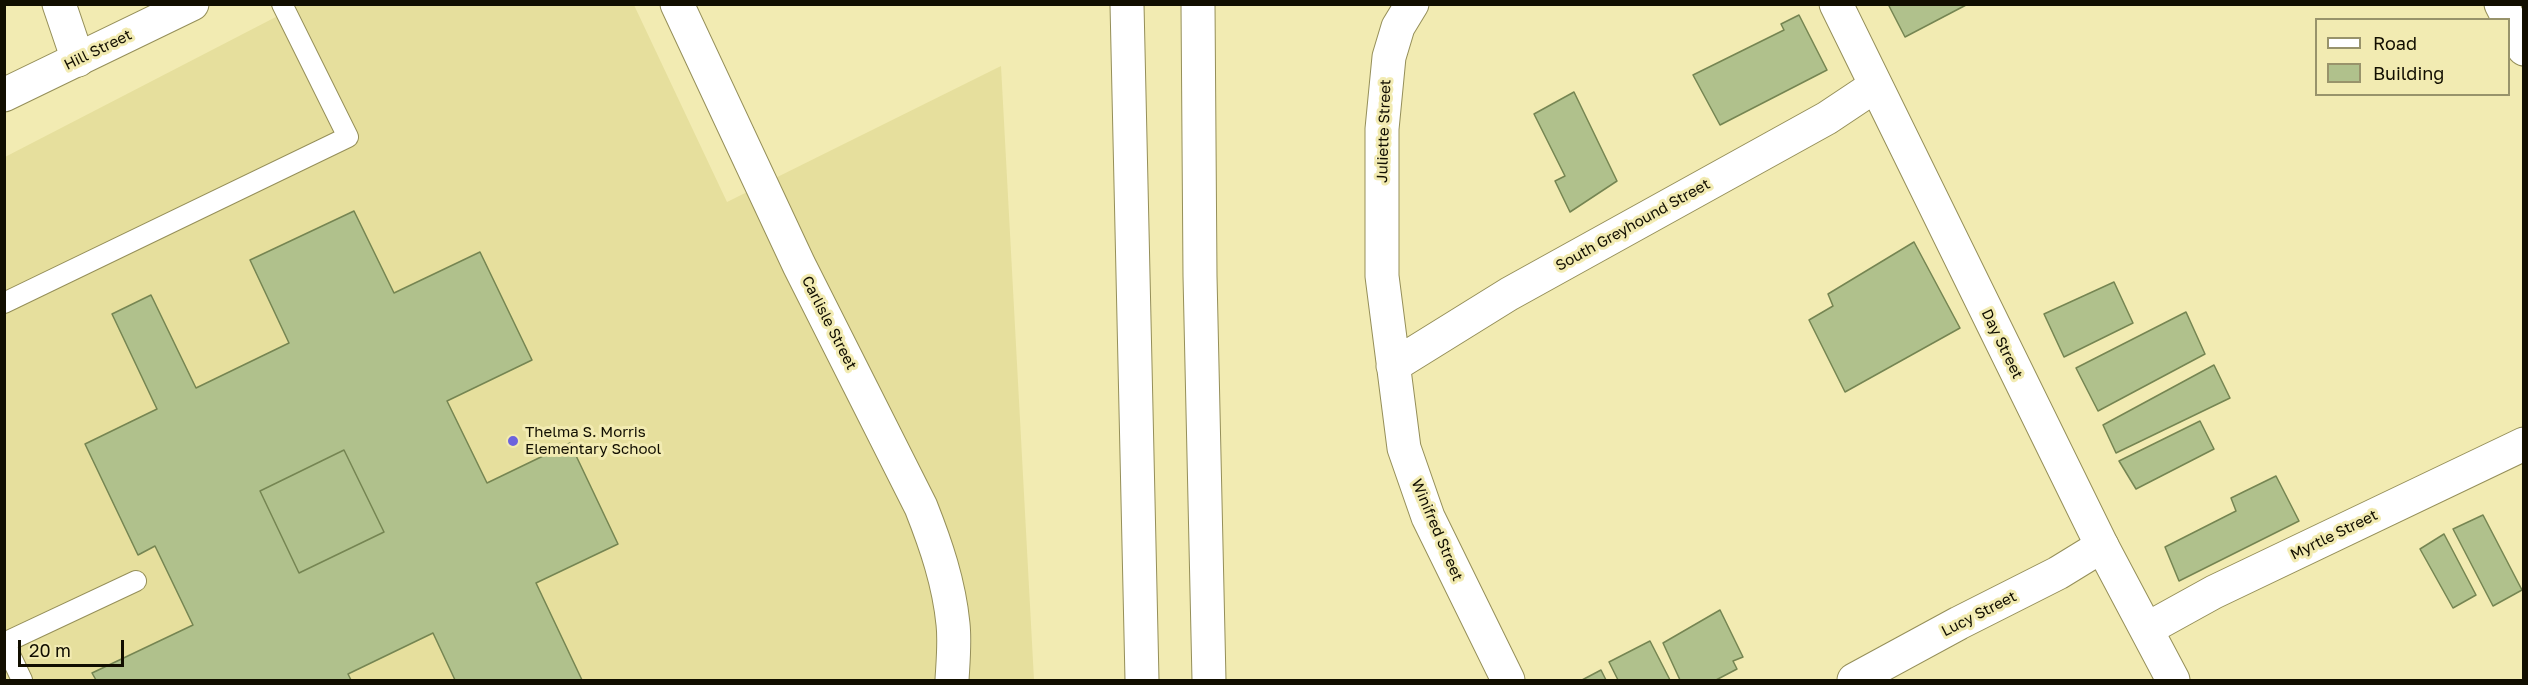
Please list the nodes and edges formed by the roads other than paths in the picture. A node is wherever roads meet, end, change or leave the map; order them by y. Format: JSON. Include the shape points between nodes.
{"nodes":[{"id":1,"x":59,"y":4,"type":"edge"},
{"id":2,"x":192,"y":4,"type":"edge"},
{"id":3,"x":282,"y":4,"type":"edge"},
{"id":4,"x":676,"y":4,"type":"edge"},
{"id":5,"x":1127,"y":4,"type":"edge"},
{"id":6,"x":1198,"y":4,"type":"edge"},
{"id":7,"x":1412,"y":4,"type":"edge"},
{"id":8,"x":1836,"y":4,"type":"edge"},
{"id":9,"x":2501,"y":4,"type":"edge"},
{"id":10,"x":2508,"y":18,"type":"edge"},
{"id":11,"x":2510,"y":22,"type":"edge"},
{"id":12,"x":2523,"y":49,"type":"edge"},
{"id":13,"x":78,"y":60,"type":"junction"},
{"id":14,"x":1875,"y":86,"type":"junction"},
{"id":15,"x":4,"y":95,"type":"edge"},
{"id":16,"x":1382,"y":264,"type":"joint"},
{"id":17,"x":4,"y":303,"type":"edge"},
{"id":18,"x":1393,"y":366,"type":"junction"},
{"id":19,"x":2523,"y":444,"type":"edge"},
{"id":20,"x":2102,"y":546,"type":"junction"},
{"id":21,"x":136,"y":581,"type":"dead end"},
{"id":22,"x":2147,"y":629,"type":"junction"},
{"id":23,"x":5,"y":643,"type":"edge"},
{"id":24,"x":953,"y":665,"type":"edge"},
{"id":25,"x":22,"y":681,"type":"edge"},
{"id":26,"x":1142,"y":681,"type":"edge"},
{"id":27,"x":1209,"y":681,"type":"edge"},
{"id":28,"x":1508,"y":681,"type":"edge"},
{"id":29,"x":1854,"y":681,"type":"edge"},
{"id":30,"x":2173,"y":681,"type":"edge"}],
"edges":[{"from":1,"to":13,"type":"main road"},
{"from":2,"to":13,"type":"main road","name":"Hill Street"},
{"from":3,"to":17,"type":"lane","via":[[348,137]]},
{"from":4,"to":24,"type":"main road","name":"Carlisle Street","via":[[799,265],[921,507],[948,592]]},
{"from":5,"to":26,"type":"main road"},
{"from":6,"to":27,"type":"main road"},
{"from":7,"to":16,"type":"main road","name":"Juliette Street","via":[[1398,27],[1385,84]]},
{"from":8,"to":14,"type":"main road","name":"Day Street"},
{"from":9,"to":10,"type":"main road"},
{"from":11,"to":12,"type":"main road"},
{"from":13,"to":15,"type":"main road","name":"Hill Street"},
{"from":14,"to":18,"type":"main road","name":"South Greyhound Street","via":[[1827,118],[1509,294]]},
{"from":14,"to":20,"type":"main road","name":"Day Street"},
{"from":16,"to":18,"type":"main road","name":"Winifred Street"},
{"from":18,"to":28,"type":"main road","name":"Winifred Street","via":[[1404,448],[1428,518]]},
{"from":19,"to":22,"type":"main road","name":"Myrtle Street","via":[[2214,592]]},
{"from":20,"to":22,"type":"main road","name":"Day Street"},
{"from":20,"to":29,"type":"main road","name":"Lucy Street"},
{"from":21,"to":23,"type":"lane"},
{"from":22,"to":30,"type":"main road","name":"Day Street"},
{"from":23,"to":25,"type":"lane"}]}
